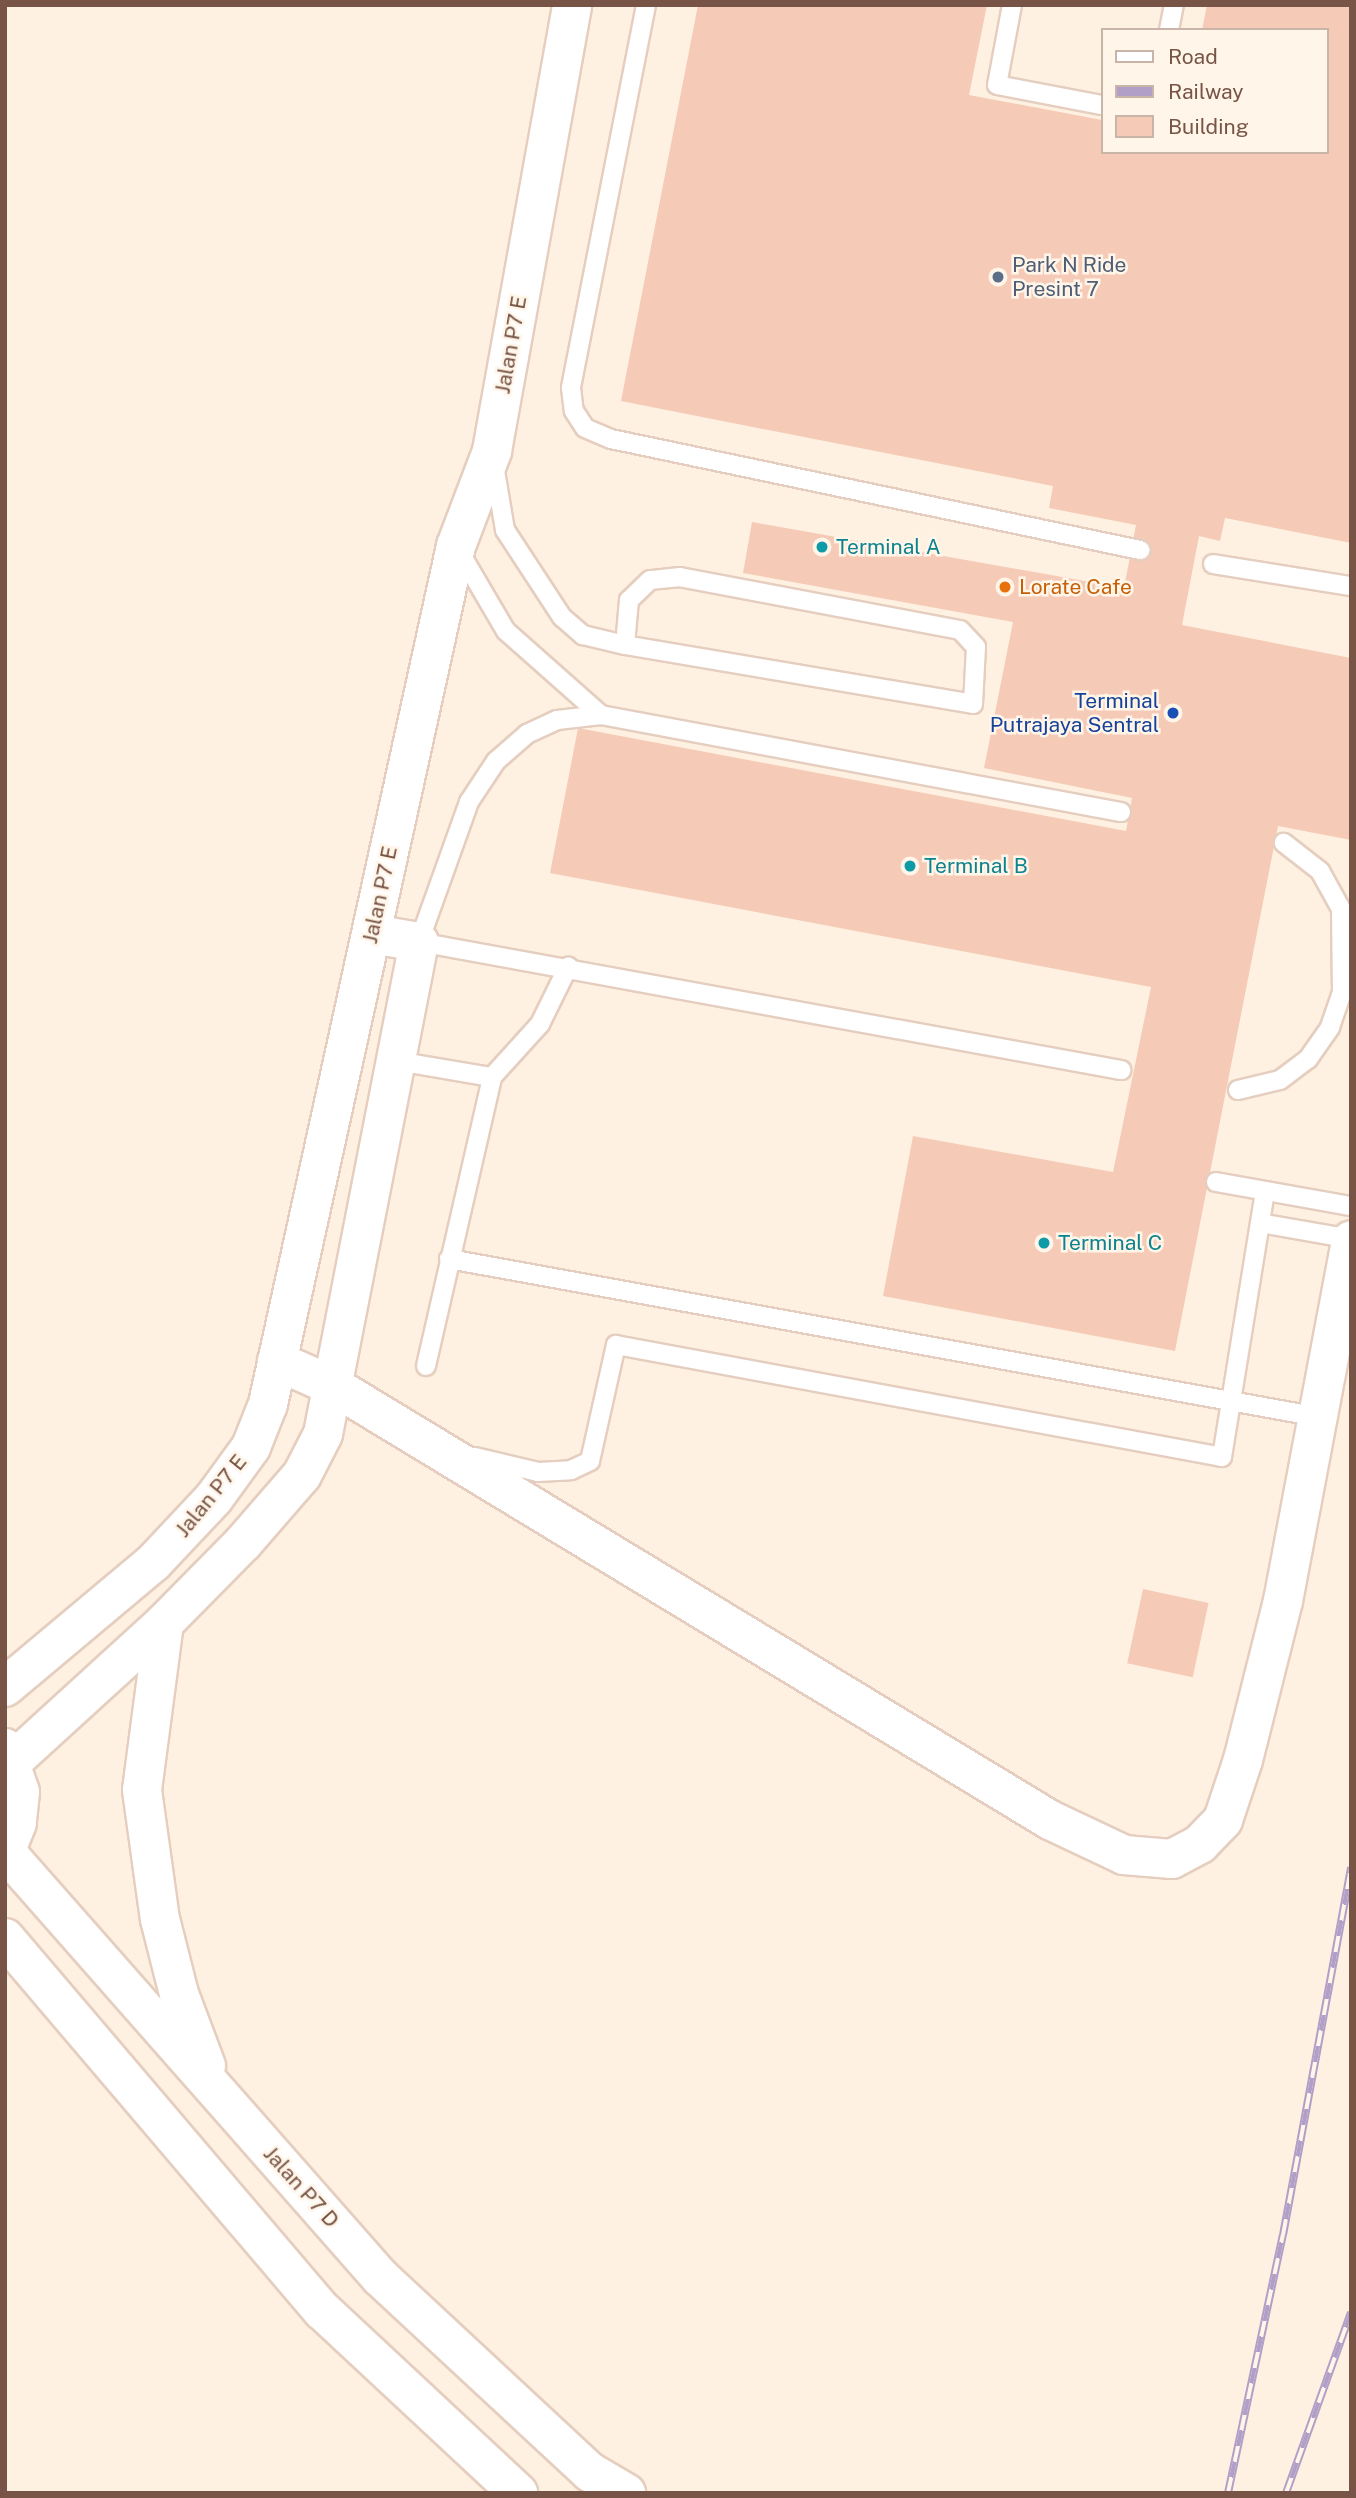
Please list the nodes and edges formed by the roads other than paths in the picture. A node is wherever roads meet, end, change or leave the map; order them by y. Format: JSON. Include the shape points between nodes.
{"nodes":[{"id":1,"x":572,"y":5,"type":"edge"},
{"id":2,"x":646,"y":5,"type":"edge"},
{"id":3,"x":1012,"y":5,"type":"edge"},
{"id":4,"x":1174,"y":5,"type":"edge"},
{"id":5,"x":1169,"y":28,"type":"edge"},
{"id":6,"x":1100,"y":105,"type":"edge"},
{"id":7,"x":492,"y":451,"type":"junction"},
{"id":8,"x":456,"y":546,"type":"junction"},
{"id":9,"x":1140,"y":550,"type":"dead end"},
{"id":10,"x":1213,"y":564,"type":"dead end"},
{"id":11,"x":1351,"y":586,"type":"edge"},
{"id":12,"x":625,"y":645,"type":"junction"},
{"id":13,"x":601,"y":715,"type":"junction"},
{"id":14,"x":1121,"y":812,"type":"dead end"},
{"id":15,"x":1284,"y":843,"type":"dead end"},
{"id":16,"x":372,"y":934,"type":"junction"},
{"id":17,"x":419,"y":942,"type":"junction"},
{"id":18,"x":568,"y":967,"type":"junction"},
{"id":19,"x":397,"y":1061,"type":"junction"},
{"id":20,"x":1121,"y":1070,"type":"dead end"},
{"id":21,"x":492,"y":1077,"type":"junction"},
{"id":22,"x":1238,"y":1090,"type":"dead end"},
{"id":23,"x":1216,"y":1182,"type":"dead end"},
{"id":24,"x":1265,"y":1191,"type":"junction"},
{"id":25,"x":1351,"y":1206,"type":"edge"},
{"id":26,"x":1260,"y":1223,"type":"junction"},
{"id":27,"x":1351,"y":1240,"type":"edge"},
{"id":28,"x":449,"y":1259,"type":"junction"},
{"id":29,"x":277,"y":1361,"type":"junction"},
{"id":30,"x":425,"y":1366,"type":"dead end"},
{"id":31,"x":335,"y":1387,"type":"junction"},
{"id":32,"x":1231,"y":1400,"type":"junction"},
{"id":33,"x":1318,"y":1417,"type":"junction"},
{"id":34,"x":432,"y":1448,"type":"junction"},
{"id":35,"x":163,"y":1623,"type":"junction"},
{"id":36,"x":5,"y":1686,"type":"edge"},
{"id":37,"x":9,"y":1754,"type":"edge"},
{"id":38,"x":5,"y":1852,"type":"edge"},
{"id":39,"x":5,"y":1938,"type":"edge"},
{"id":40,"x":214,"y":2090,"type":"junction"},
{"id":41,"x":518,"y":2493,"type":"edge"},
{"id":42,"x":626,"y":2493,"type":"edge"}],
"edges":[{"from":1,"to":7,"type":"street","name":"Jalan P7 E"},
{"from":2,"to":9,"type":"lane","via":[[571,388],[574,411],[585,428],[611,439]]},
{"from":3,"to":6,"type":"lane","via":[[997,85]]},
{"from":4,"to":5,"type":"lane"},
{"from":7,"to":8,"type":"street","name":"Jalan P7 E"},
{"from":7,"to":12,"type":"lane","via":[[505,530],[562,617],[583,635]]},
{"from":8,"to":13,"type":"lane","via":[[506,631]]},
{"from":8,"to":16,"type":"street","name":"Jalan P7 E"},
{"from":10,"to":11,"type":"lane"},
{"from":12,"to":12,"type":"lane","via":[[629,600],[650,580],[680,577],[960,630],[976,648],[973,704]]},
{"from":13,"to":14,"type":"lane"},
{"from":13,"to":17,"type":"lane","via":[[557,720],[527,734],[496,761],[469,802]]},
{"from":15,"to":22,"type":"lane","via":[[1320,870],[1341,909],[1342,993],[1331,1027],[1308,1059],[1280,1080]]},
{"from":16,"to":17,"type":"street"},
{"from":16,"to":29,"type":"street","name":"Jalan P7 E"},
{"from":17,"to":18,"type":"lane"},
{"from":17,"to":19,"type":"street"},
{"from":18,"to":20,"type":"lane"},
{"from":18,"to":21,"type":"lane","via":[[540,1024]]},
{"from":19,"to":21,"type":"lane"},
{"from":19,"to":31,"type":"street"},
{"from":21,"to":28,"type":"lane"},
{"from":23,"to":24,"type":"lane"},
{"from":24,"to":25,"type":"lane"},
{"from":24,"to":26,"type":"lane"},
{"from":26,"to":27,"type":"lane"},
{"from":26,"to":32,"type":"lane"},
{"from":27,"to":33,"type":"street"},
{"from":28,"to":30,"type":"lane"},
{"from":28,"to":32,"type":"lane"},
{"from":29,"to":31,"type":"street"},
{"from":29,"to":36,"type":"street","name":"Jalan P7 E","via":[[268,1404],[251,1447],[214,1499],[153,1563]]},
{"from":31,"to":34,"type":"street"},
{"from":31,"to":35,"type":"street","via":[[323,1434],[302,1475]]},
{"from":32,"to":33,"type":"lane"},
{"from":32,"to":34,"type":"lane","via":[[1222,1457],[616,1345],[590,1461],[571,1470],[538,1472]]},
{"from":33,"to":34,"type":"street","via":[[1283,1601],[1243,1760],[1223,1820],[1200,1844],[1172,1859],[1124,1855],[1050,1820],[656,1578]]},
{"from":35,"to":37,"type":"street"},
{"from":35,"to":40,"type":"street","via":[[142,1790],[160,1919],[179,1994]]},
{"from":37,"to":38,"type":"street","via":[[20,1791],[17,1823]]},
{"from":38,"to":40,"type":"street","name":"Jalan P7 D"},
{"from":39,"to":41,"type":"street","via":[[323,2311]]},
{"from":40,"to":42,"type":"street","name":"Jalan P7 D","via":[[380,2277],[590,2472]]}]}
